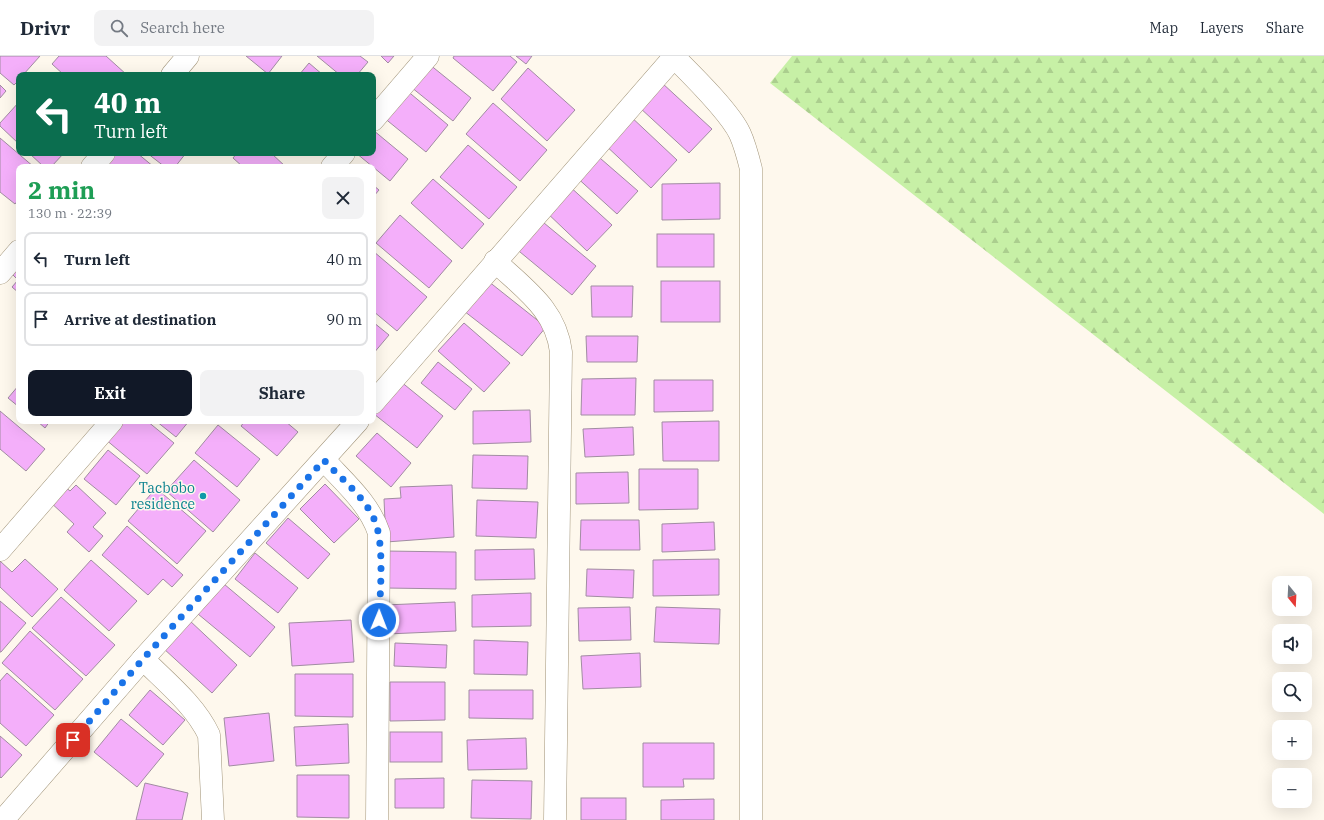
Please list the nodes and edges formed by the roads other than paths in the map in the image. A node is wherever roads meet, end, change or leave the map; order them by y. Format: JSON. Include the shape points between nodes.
{"nodes":[{"id":1,"x":188,"y":56,"type":"edge"},
{"id":2,"x":428,"y":56,"type":"edge"},
{"id":3,"x":674,"y":57,"type":"edge"},
{"id":4,"x":175,"y":72,"type":"edge"},
{"id":5,"x":376,"y":117,"type":"edge"},
{"id":6,"x":101,"y":156,"type":"edge"},
{"id":7,"x":341,"y":156,"type":"edge"},
{"id":8,"x":95,"y":164,"type":"edge"},
{"id":9,"x":335,"y":164,"type":"edge"},
{"id":10,"x":16,"y":254,"type":"edge"},
{"id":11,"x":495,"y":262,"type":"junction"},
{"id":12,"x":0,"y":273,"type":"edge"},
{"id":13,"x":376,"y":400,"type":"edge"},
{"id":14,"x":109,"y":424,"type":"edge"},
{"id":15,"x":355,"y":424,"type":"edge"},
{"id":16,"x":324,"y":460,"type":"junction"},
{"id":17,"x":0,"y":550,"type":"edge"},
{"id":18,"x":143,"y":659,"type":"junction"},
{"id":19,"x":3,"y":820,"type":"edge"},
{"id":20,"x":214,"y":820,"type":"edge"},
{"id":21,"x":377,"y":820,"type":"edge"},
{"id":22,"x":555,"y":820,"type":"edge"},
{"id":23,"x":751,"y":820,"type":"edge"}],
"edges":[{"from":1,"to":4,"type":"street"},
{"from":2,"to":5,"type":"street"},
{"from":3,"to":11,"type":"street"},
{"from":3,"to":23,"type":"street","via":[[725,112],[739,132],[751,169]]},
{"from":6,"to":8,"type":"street"},
{"from":7,"to":9,"type":"street"},
{"from":10,"to":12,"type":"street"},
{"from":11,"to":13,"type":"street"},
{"from":11,"to":22,"type":"street","via":[[544,309],[559,336],[561,352]]},
{"from":14,"to":17,"type":"street"},
{"from":15,"to":16,"type":"street"},
{"from":16,"to":18,"type":"street"},
{"from":16,"to":21,"type":"street","via":[[365,505],[379,533]]},
{"from":18,"to":19,"type":"street"},
{"from":18,"to":20,"type":"street","via":[[204,723],[209,735]]}]}
